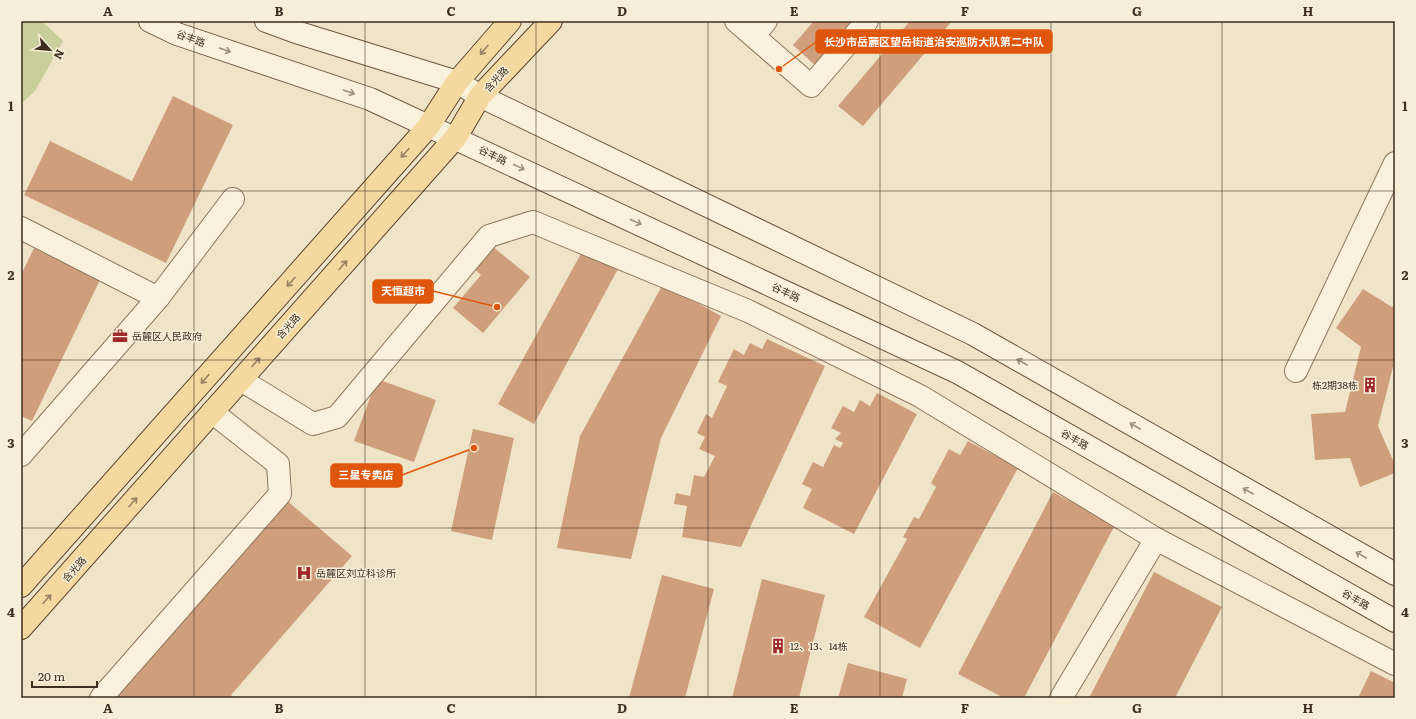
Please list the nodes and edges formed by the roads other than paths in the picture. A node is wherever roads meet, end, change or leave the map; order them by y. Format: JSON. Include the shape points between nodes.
{"nodes":[{"id":1,"x":150,"y":21,"type":"edge"},
{"id":2,"x":266,"y":21,"type":"edge"},
{"id":3,"x":510,"y":21,"type":"edge"},
{"id":4,"x":550,"y":21,"type":"edge"},
{"id":5,"x":736,"y":21,"type":"edge"},
{"id":6,"x":867,"y":21,"type":"edge"},
{"id":7,"x":760,"y":28,"type":"edge"},
{"id":8,"x":457,"y":82,"type":"junction"},
{"id":9,"x":480,"y":96,"type":"junction"},
{"id":10,"x":428,"y":127,"type":"junction"},
{"id":11,"x":456,"y":137,"type":"junction"},
{"id":12,"x":1395,"y":162,"type":"edge"},
{"id":13,"x":233,"y":199,"type":"dead end"},
{"id":14,"x":21,"y":228,"type":"edge"},
{"id":15,"x":158,"y":298,"type":"junction"},
{"id":16,"x":1296,"y":371,"type":"dead end"},
{"id":17,"x":241,"y":380,"type":"junction"},
{"id":18,"x":212,"y":412,"type":"junction"},
{"id":19,"x":21,"y":455,"type":"edge"},
{"id":20,"x":1156,"y":539,"type":"junction"},
{"id":21,"x":1395,"y":574,"type":"edge"},
{"id":22,"x":21,"y":586,"type":"edge"},
{"id":23,"x":1395,"y":621,"type":"edge"},
{"id":24,"x":21,"y":628,"type":"edge"},
{"id":25,"x":1395,"y":664,"type":"edge"},
{"id":26,"x":101,"y":698,"type":"edge"},
{"id":27,"x":1061,"y":698,"type":"edge"}],
"edges":[{"from":1,"to":10,"type":"street","name":"谷丰路","one_way":true,"via":[[177,34],[370,99]]},
{"from":2,"to":8,"type":"street"},
{"from":3,"to":8,"type":"main road","one_way":true},
{"from":4,"to":9,"type":"main road","name":"含光路"},
{"from":5,"to":7,"type":"street"},
{"from":6,"to":7,"type":"street","via":[[811,86]]},
{"from":8,"to":9,"type":"street"},
{"from":8,"to":10,"type":"main road"},
{"from":9,"to":11,"type":"main road","name":"含光路"},
{"from":21,"to":9,"type":"street","one_way":true,"via":[[972,334]]},
{"from":10,"to":11,"type":"street","name":"谷丰路"},
{"from":10,"to":22,"type":"main road","one_way":true},
{"from":17,"to":11,"type":"main road","name":"含光路","one_way":true},
{"from":11,"to":23,"type":"street","name":"谷丰路","one_way":true,"via":[[957,372]]},
{"from":12,"to":16,"type":"street"},
{"from":13,"to":15,"type":"street"},
{"from":14,"to":15,"type":"street"},
{"from":15,"to":19,"type":"street"},
{"from":17,"to":18,"type":"main road","name":"含光路"},
{"from":17,"to":20,"type":"street","via":[[313,424],[337,417],[489,236],[533,222],[748,311],[920,396]]},
{"from":24,"to":18,"type":"main road","name":"含光路","one_way":true},
{"from":18,"to":26,"type":"street","via":[[278,464],[280,494]]},
{"from":20,"to":25,"type":"street"},
{"from":20,"to":27,"type":"street"}]}
